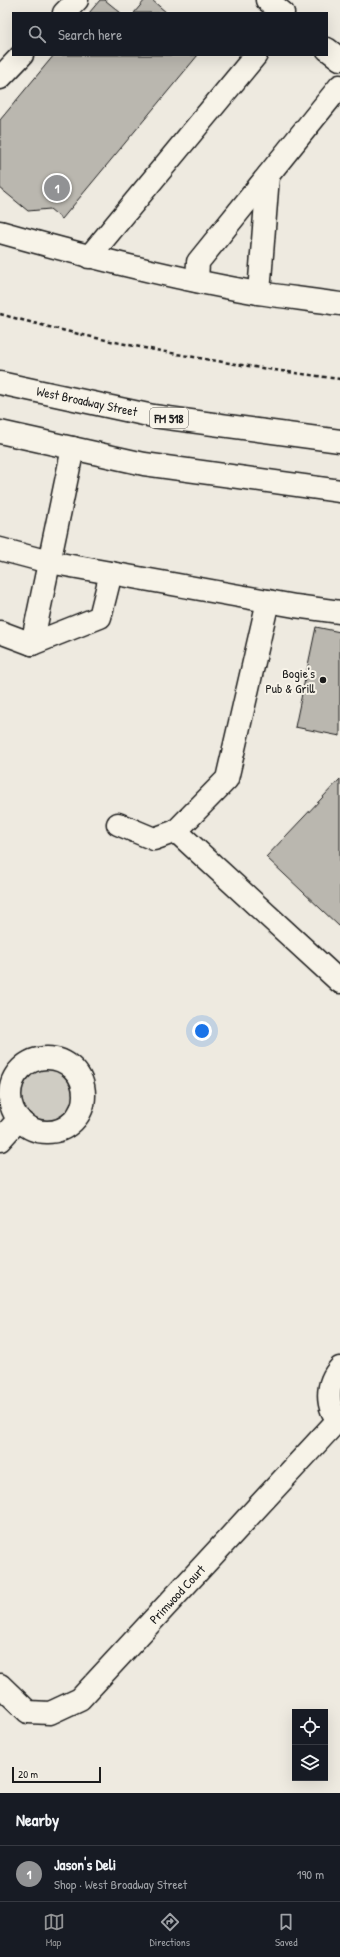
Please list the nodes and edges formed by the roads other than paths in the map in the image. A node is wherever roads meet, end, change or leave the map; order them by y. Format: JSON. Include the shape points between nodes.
{"nodes":[{"id":1,"x":77,"y":0,"type":"edge"},
{"id":2,"x":267,"y":0,"type":"edge"},
{"id":3,"x":65,"y":12,"type":"edge"},
{"id":4,"x":282,"y":12,"type":"edge"},
{"id":5,"x":328,"y":50,"type":"edge"},
{"id":6,"x":21,"y":56,"type":"edge"},
{"id":7,"x":255,"y":56,"type":"edge"},
{"id":8,"x":340,"y":59,"type":"edge"},
{"id":9,"x":0,"y":78,"type":"edge"},
{"id":10,"x":340,"y":86,"type":"edge"},
{"id":11,"x":268,"y":176,"type":"junction"},
{"id":12,"x":0,"y":232,"type":"edge"},
{"id":13,"x":89,"y":257,"type":"junction"},
{"id":14,"x":197,"y":280,"type":"junction"},
{"id":15,"x":259,"y":293,"type":"junction"},
{"id":16,"x":340,"y":304,"type":"edge"},
{"id":17,"x":0,"y":383,"type":"edge"},
{"id":18,"x":0,"y":432,"type":"edge"},
{"id":19,"x":340,"y":441,"type":"edge"},
{"id":20,"x":73,"y":448,"type":"junction"},
{"id":21,"x":340,"y":491,"type":"edge"},
{"id":22,"x":0,"y":549,"type":"edge"},
{"id":23,"x":49,"y":562,"type":"junction"},
{"id":24,"x":111,"y":573,"type":"junction"},
{"id":25,"x":268,"y":601,"type":"junction"},
{"id":26,"x":340,"y":612,"type":"edge"},
{"id":27,"x":0,"y":632,"type":"edge"},
{"id":28,"x":32,"y":644,"type":"junction"},
{"id":29,"x":118,"y":824,"type":"dead end"},
{"id":30,"x":176,"y":830,"type":"junction"},
{"id":31,"x":340,"y":982,"type":"edge"},
{"id":32,"x":18,"y":1119,"type":"dead end"},
{"id":33,"x":0,"y":1140,"type":"edge"},
{"id":34,"x":340,"y":1368,"type":"edge"},
{"id":35,"x":339,"y":1421,"type":"edge"},
{"id":36,"x":0,"y":1685,"type":"edge"}],
"edges":[{"from":1,"to":3,"type":"main road"},
{"from":2,"to":4,"type":"main road"},
{"from":5,"to":8,"type":"main road"},
{"from":6,"to":9,"type":"main road"},
{"from":7,"to":13,"type":"main road"},
{"from":10,"to":11,"type":"main road"},
{"from":11,"to":14,"type":"main road","via":[[198,262]]},
{"from":11,"to":15,"type":"main road"},
{"from":12,"to":13,"type":"main road"},
{"from":13,"to":14,"type":"main road"},
{"from":14,"to":15,"type":"main road"},
{"from":15,"to":16,"type":"main road"},
{"from":17,"to":19,"type":"main road","name":"West Broadway Street","number":"FM 518","via":[[153,416]]},
{"from":18,"to":20,"type":"main road"},
{"from":20,"to":21,"type":"main road","via":[[144,464]]},
{"from":20,"to":23,"type":"main road"},
{"from":22,"to":23,"type":"main road"},
{"from":23,"to":24,"type":"main road"},
{"from":23,"to":28,"type":"main road"},
{"from":24,"to":25,"type":"main road"},
{"from":24,"to":28,"type":"main road","via":[[100,617]]},
{"from":25,"to":26,"type":"main road"},
{"from":25,"to":30,"type":"main road","via":[[226,779]]},
{"from":27,"to":28,"type":"main road"},
{"from":29,"to":30,"type":"main road","via":[[154,839]]},
{"from":30,"to":31,"type":"main road"},
{"from":32,"to":33,"type":"main road"},
{"from":34,"to":35,"type":"main road","name":"Primwood Court","via":[[330,1384],[329,1397],[331,1410]]},
{"from":35,"to":36,"type":"main road","name":"Primwood Court","via":[[80,1699],[50,1713],[28,1712]]}]}
